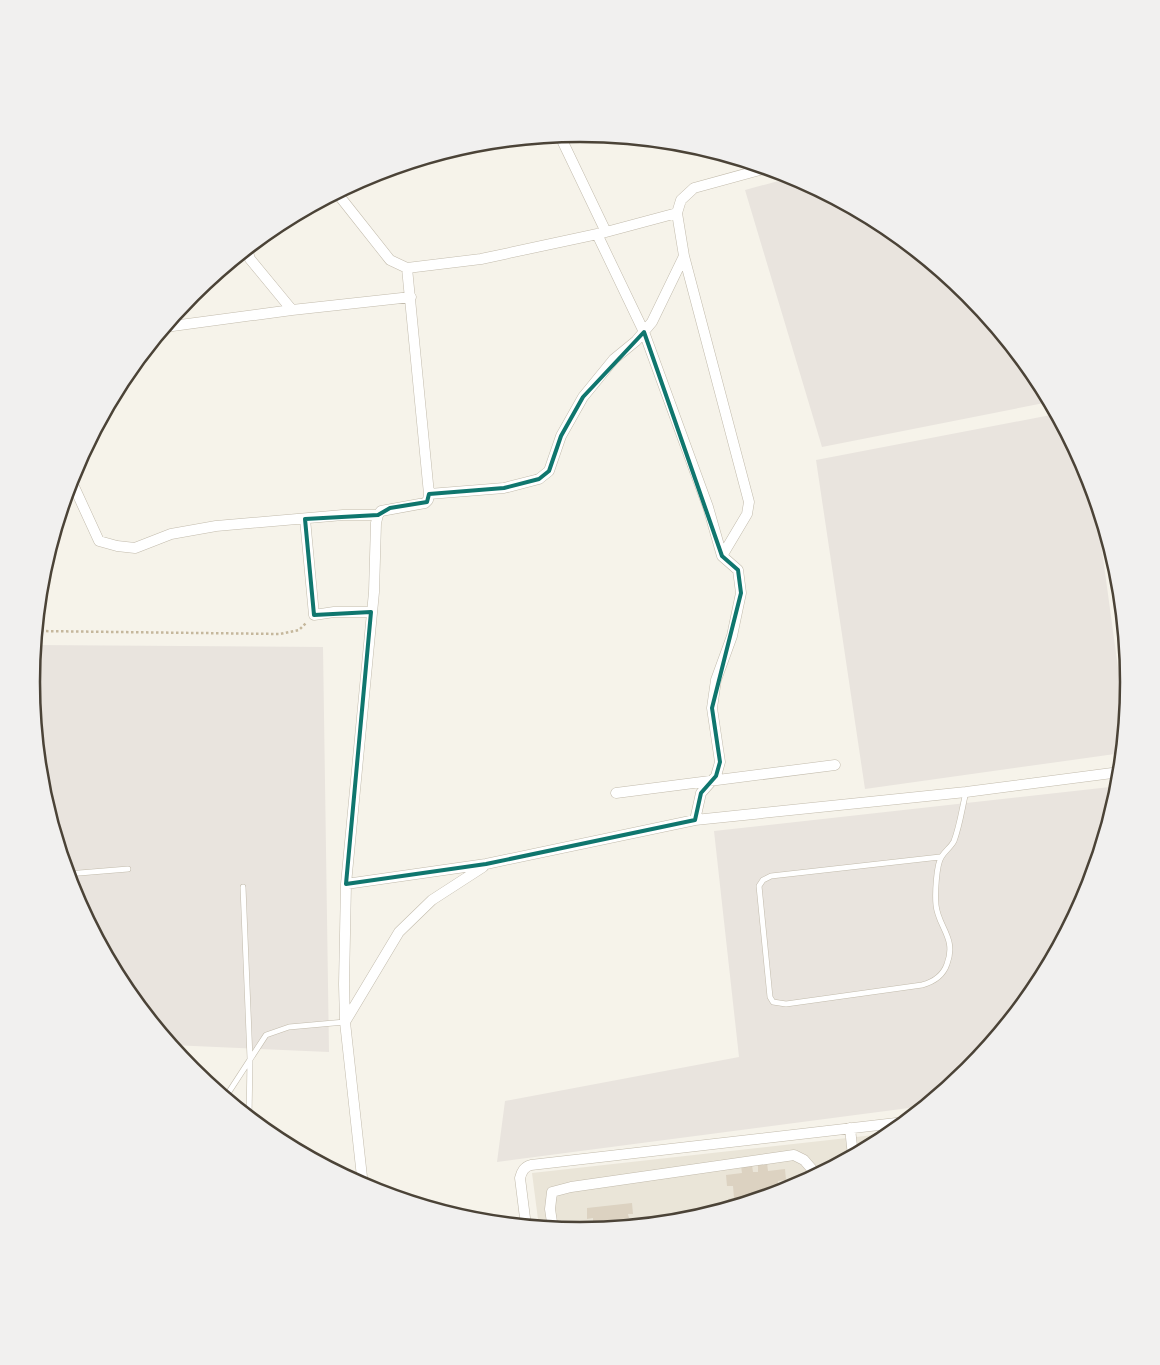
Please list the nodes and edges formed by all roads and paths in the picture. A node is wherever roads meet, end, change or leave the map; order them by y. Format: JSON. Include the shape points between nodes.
{"nodes":[{"id":1,"x":563,"y":143,"type":"edge"},
{"id":2,"x":754,"y":171,"type":"edge"},
{"id":3,"x":341,"y":198,"type":"edge"},
{"id":4,"x":677,"y":213,"type":"junction"},
{"id":5,"x":601,"y":233,"type":"junction"},
{"id":6,"x":249,"y":256,"type":"edge"},
{"id":7,"x":684,"y":256,"type":"junction"},
{"id":8,"x":407,"y":268,"type":"junction"},
{"id":9,"x":411,"y":297,"type":"junction"},
{"id":10,"x":292,"y":310,"type":"junction"},
{"id":11,"x":174,"y":326,"type":"edge"},
{"id":12,"x":644,"y":332,"type":"junction"},
{"id":13,"x":76,"y":490,"type":"edge"},
{"id":14,"x":429,"y":494,"type":"junction"},
{"id":15,"x":378,"y":515,"type":"junction"},
{"id":16,"x":305,"y":519,"type":"junction"},
{"id":17,"x":722,"y":556,"type":"junction"},
{"id":18,"x":371,"y":612,"type":"junction"},
{"id":19,"x":314,"y":615,"type":"junction"},
{"id":20,"x":43,"y":631,"type":"edge"},
{"id":21,"x":835,"y":765,"type":"dead end"},
{"id":22,"x":1112,"y":773,"type":"edge"},
{"id":23,"x":711,"y":781,"type":"junction"},
{"id":24,"x":966,"y":792,"type":"junction"},
{"id":25,"x":616,"y":793,"type":"dead end"},
{"id":26,"x":695,"y":820,"type":"junction"},
{"id":27,"x":940,"y":857,"type":"junction"},
{"id":28,"x":486,"y":864,"type":"junction"},
{"id":29,"x":128,"y":869,"type":"dead end"},
{"id":30,"x":75,"y":873,"type":"edge"},
{"id":31,"x":346,"y":884,"type":"junction"},
{"id":32,"x":243,"y":887,"type":"dead end"},
{"id":33,"x":345,"y":1022,"type":"junction"},
{"id":34,"x":250,"y":1059,"type":"junction"},
{"id":35,"x":229,"y":1092,"type":"edge"},
{"id":36,"x":249,"y":1109,"type":"edge"},
{"id":37,"x":891,"y":1124,"type":"edge"},
{"id":38,"x":850,"y":1128,"type":"junction"},
{"id":39,"x":852,"y":1149,"type":"edge"},
{"id":40,"x":813,"y":1170,"type":"edge"},
{"id":41,"x":362,"y":1176,"type":"edge"},
{"id":42,"x":525,"y":1219,"type":"edge"},
{"id":43,"x":551,"y":1221,"type":"edge"}],
"edges":[{"from":1,"to":5,"type":"street"},
{"from":2,"to":4,"type":"street","via":[[694,188],[681,200]]},
{"from":3,"to":8,"type":"street","via":[[390,260]]},
{"from":4,"to":5,"type":"street"},
{"from":4,"to":7,"type":"street"},
{"from":5,"to":8,"type":"street","via":[[481,259]]},
{"from":5,"to":12,"type":"street"},
{"from":6,"to":10,"type":"street"},
{"from":7,"to":12,"type":"street"},
{"from":7,"to":17,"type":"street","via":[[749,502],[747,514]]},
{"from":8,"to":9,"type":"street"},
{"from":9,"to":10,"type":"street"},
{"from":9,"to":14,"type":"street"},
{"from":10,"to":11,"type":"street"},
{"from":12,"to":14,"type":"street","via":[[614,359],[583,397],[562,436],[549,471],[540,479],[504,488]]},
{"from":12,"to":17,"type":"street","via":[[708,507]]},
{"from":13,"to":16,"type":"street","via":[[99,541],[117,546],[135,548],[170,534],[216,526]]},
{"from":14,"to":15,"type":"street","via":[[425,503],[381,510]]},
{"from":15,"to":16,"type":"street"},
{"from":15,"to":18,"type":"street"},
{"from":16,"to":19,"type":"street"},
{"from":17,"to":23,"type":"street","via":[[738,570],[741,592],[732,636],[716,680],[712,708],[720,762]]},
{"from":18,"to":19,"type":"street"},
{"from":18,"to":31,"type":"street"},
{"from":19,"to":20,"type":"path","via":[[299,630],[280,634]]},
{"from":21,"to":23,"type":"street"},
{"from":22,"to":24,"type":"street"},
{"from":23,"to":25,"type":"street"},
{"from":23,"to":26,"type":"street","via":[[701,793]]},
{"from":24,"to":26,"type":"street"},
{"from":24,"to":27,"type":"lane","via":[[952,844]]},
{"from":26,"to":28,"type":"street"},
{"from":27,"to":27,"type":"lane","via":[[770,876],[763,880],[759,886],[773,1002],[795,1002],[934,981],[947,965],[950,954],[950,940],[936,907]]},
{"from":28,"to":31,"type":"street"},
{"from":28,"to":33,"type":"street","via":[[432,900],[399,932]]},
{"from":29,"to":30,"type":"lane"},
{"from":31,"to":33,"type":"street"},
{"from":32,"to":34,"type":"lane"},
{"from":33,"to":34,"type":"lane","via":[[289,1027],[266,1035]]},
{"from":33,"to":41,"type":"street"},
{"from":34,"to":35,"type":"lane"},
{"from":34,"to":36,"type":"lane"},
{"from":37,"to":38,"type":"street"},
{"from":38,"to":39,"type":"street"},
{"from":38,"to":42,"type":"street","via":[[527,1166],[520,1178]]},
{"from":40,"to":43,"type":"street","via":[[794,1155],[571,1186],[552,1192]]}]}
